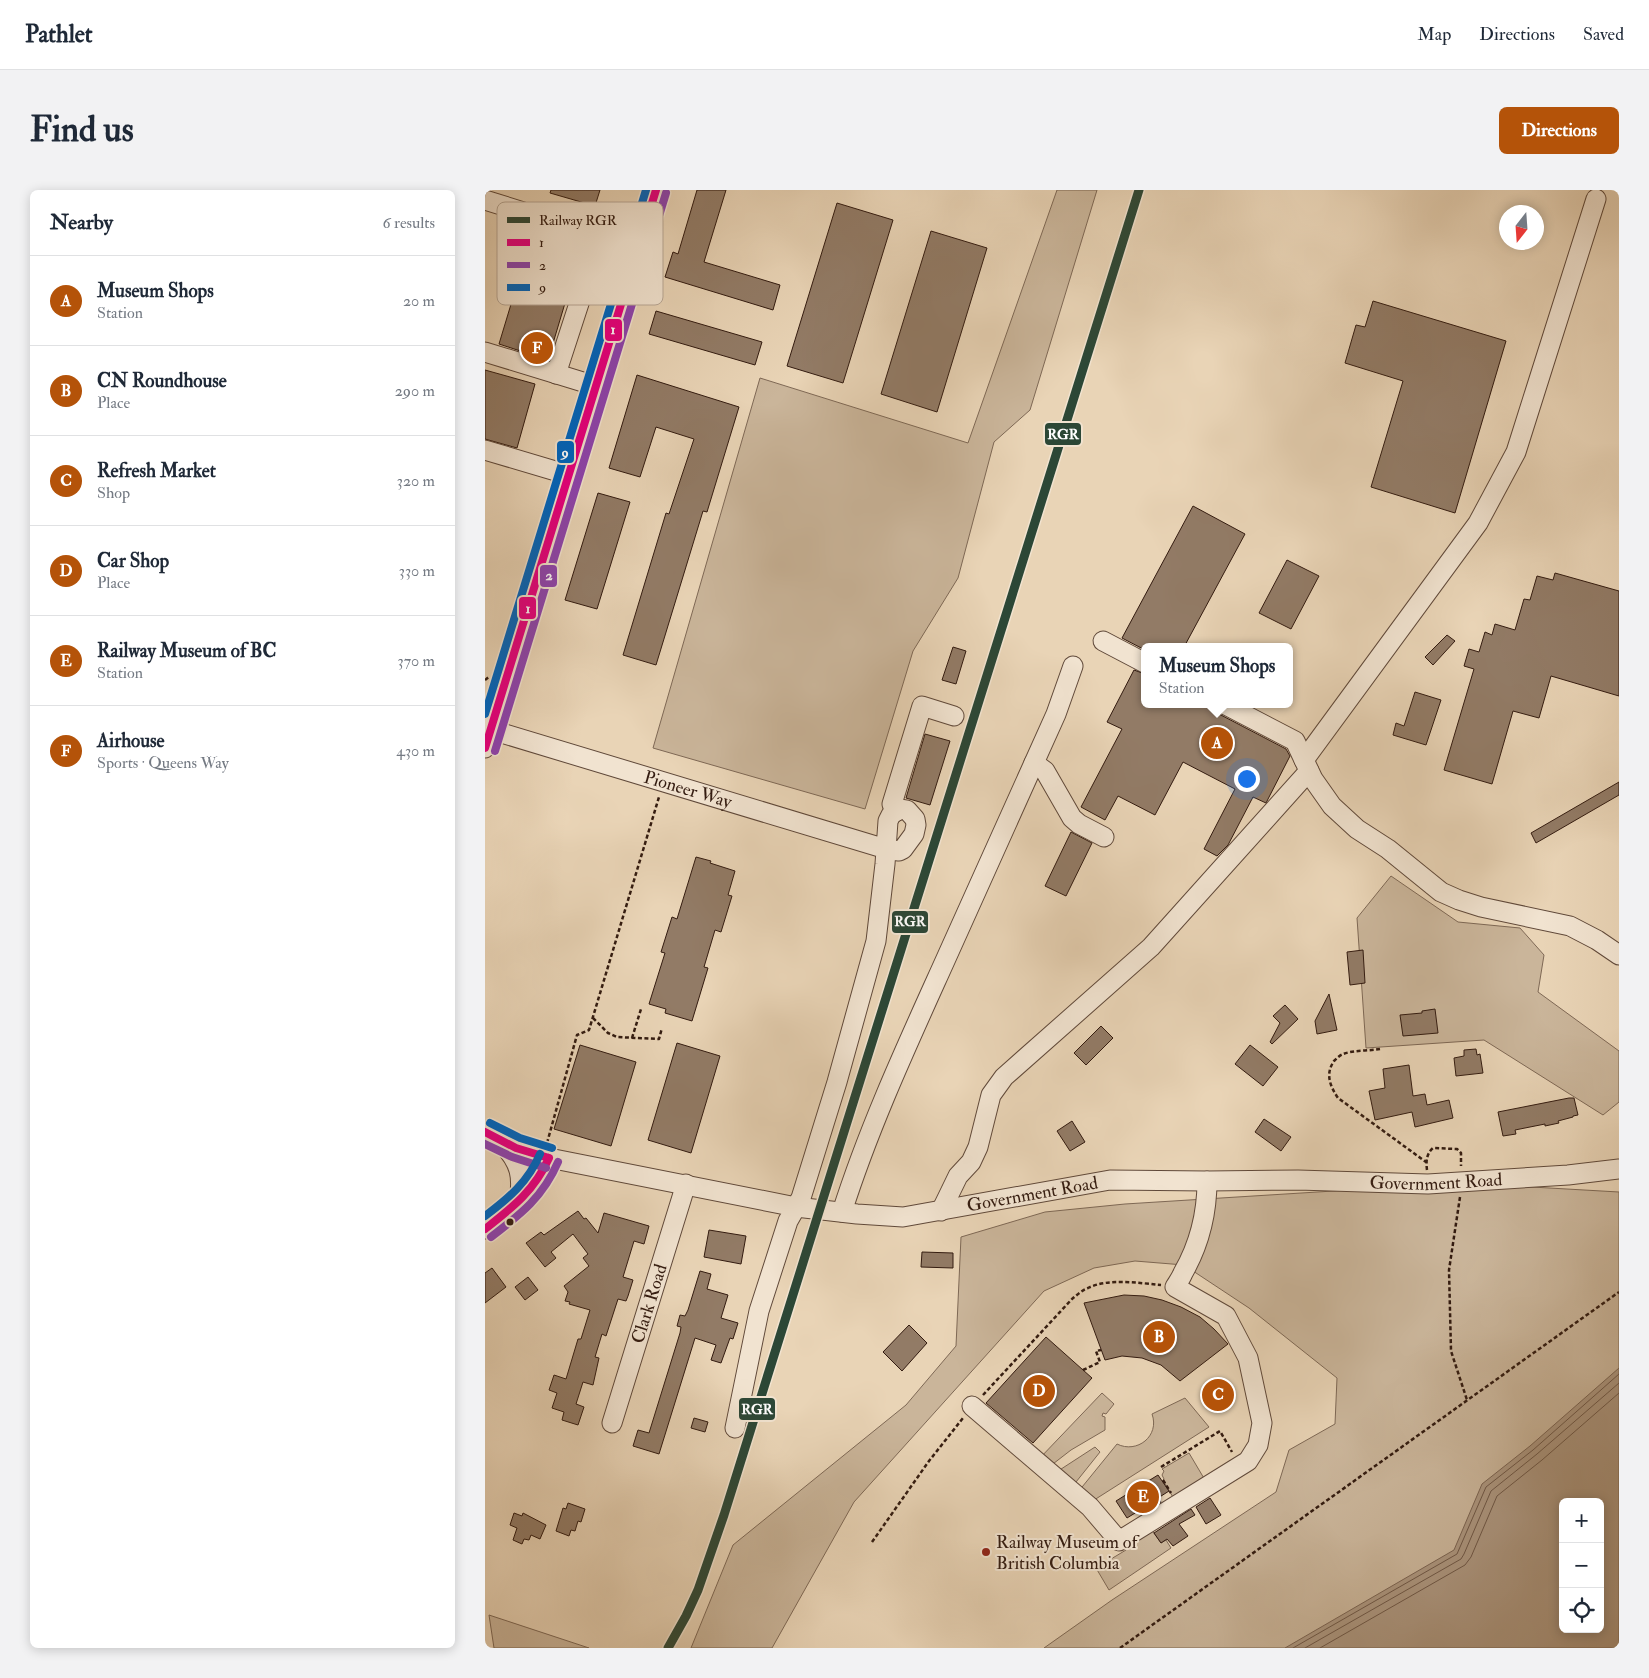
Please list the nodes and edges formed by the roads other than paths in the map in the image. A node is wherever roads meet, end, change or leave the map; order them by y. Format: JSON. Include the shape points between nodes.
{"nodes":[{"id":1,"x":656,"y":190,"type":"edge"},
{"id":2,"x":1596,"y":199,"type":"dead end"},
{"id":3,"x":485,"y":200,"type":"edge"},
{"id":4,"x":652,"y":202,"type":"edge"},
{"id":5,"x":497,"y":204,"type":"edge"},
{"id":6,"x":578,"y":305,"type":"edge"},
{"id":7,"x":621,"y":305,"type":"edge"},
{"id":8,"x":485,"y":352,"type":"edge"},
{"id":9,"x":556,"y":374,"type":"junction"},
{"id":10,"x":596,"y":386,"type":"junction"},
{"id":11,"x":485,"y":450,"type":"edge"},
{"id":12,"x":569,"y":475,"type":"junction"},
{"id":13,"x":1103,"y":641,"type":"dead end"},
{"id":14,"x":1141,"y":661,"type":"edge"},
{"id":15,"x":1073,"y":666,"type":"dead end"},
{"id":16,"x":1232,"y":708,"type":"edge"},
{"id":17,"x":954,"y":716,"type":"dead end"},
{"id":18,"x":488,"y":729,"type":"edge"},
{"id":19,"x":485,"y":748,"type":"edge"},
{"id":20,"x":1034,"y":763,"type":"junction"},
{"id":21,"x":1307,"y":765,"type":"junction"},
{"id":22,"x":895,"y":812,"type":"junction"},
{"id":23,"x":1104,"y":836,"type":"dead end"},
{"id":24,"x":886,"y":849,"type":"junction"},
{"id":25,"x":1619,"y":955,"type":"edge"},
{"id":26,"x":492,"y":1136,"type":"edge"},
{"id":27,"x":552,"y":1151,"type":"junction"},
{"id":28,"x":1619,"y":1169,"type":"edge"},
{"id":29,"x":1207,"y":1182,"type":"junction"},
{"id":30,"x":686,"y":1184,"type":"junction"},
{"id":31,"x":519,"y":1203,"type":"junction"},
{"id":32,"x":796,"y":1207,"type":"junction"},
{"id":33,"x":941,"y":1211,"type":"junction"},
{"id":34,"x":842,"y":1212,"type":"junction"},
{"id":35,"x":485,"y":1229,"type":"edge"},
{"id":36,"x":973,"y":1406,"type":"road end"},
{"id":37,"x":612,"y":1423,"type":"dead end"},
{"id":38,"x":735,"y":1428,"type":"dead end"}],
"edges":[{"from":1,"to":4,"type":"street"},
{"from":2,"to":21,"type":"street","via":[[1516,452],[1478,524]]},
{"from":3,"to":5,"type":"street"},
{"from":6,"to":9,"type":"street"},
{"from":7,"to":10,"type":"street"},
{"from":8,"to":9,"type":"street"},
{"from":9,"to":10,"type":"street"},
{"from":10,"to":12,"type":"street"},
{"from":11,"to":12,"type":"street"},
{"from":12,"to":18,"type":"street"},
{"from":13,"to":14,"type":"street"},
{"from":15,"to":20,"type":"street"},
{"from":16,"to":21,"type":"street","via":[[1295,741]]},
{"from":17,"to":22,"type":"street","via":[[921,706],[892,804]]},
{"from":18,"to":19,"type":"street"},
{"from":18,"to":24,"type":"street","name":"Pioneer Way"},
{"from":20,"to":23,"type":"street","via":[[1045,771],[1072,818]]},
{"from":20,"to":34,"type":"street","via":[[873,1124]]},
{"from":21,"to":25,"type":"street","via":[[1332,806],[1357,829],[1388,849],[1441,892],[1481,907],[1571,926]]},
{"from":21,"to":33,"type":"street","via":[[1151,947],[1004,1077],[991,1095],[971,1162],[958,1176]]},
{"from":22,"to":24,"type":"street","via":[[888,821]]},
{"from":22,"to":24,"type":"street","via":[[901,809],[912,814],[916,830],[903,848],[895,852]]},
{"from":24,"to":32,"type":"street","via":[[876,941],[837,1082]]},
{"from":26,"to":27,"type":"street","name":"Government Road","via":[[522,1150]]},
{"from":26,"to":31,"type":"street","via":[[513,1156],[521,1172]]},
{"from":27,"to":30,"type":"street","name":"Government Road"},
{"from":27,"to":31,"type":"street","via":[[539,1180]]},
{"from":28,"to":29,"type":"street","name":"Government Road","via":[[1428,1184],[1298,1180]]},
{"from":29,"to":33,"type":"street","name":"Government Road","via":[[1110,1180]]},
{"from":29,"to":36,"type":"street","via":[[1207,1204],[1198,1238],[1179,1280],[1226,1316],[1248,1358],[1262,1422],[1258,1445],[1248,1462],[1119,1541],[1090,1507]]},
{"from":30,"to":32,"type":"street","name":"Government Road"},
{"from":30,"to":37,"type":"street","name":"Clark Road"},
{"from":31,"to":35,"type":"street"},
{"from":32,"to":34,"type":"street","name":"Government Road"},
{"from":32,"to":38,"type":"street","via":[[787,1221],[759,1311]]},
{"from":33,"to":34,"type":"street","name":"Government Road","via":[[903,1217]]}]}
